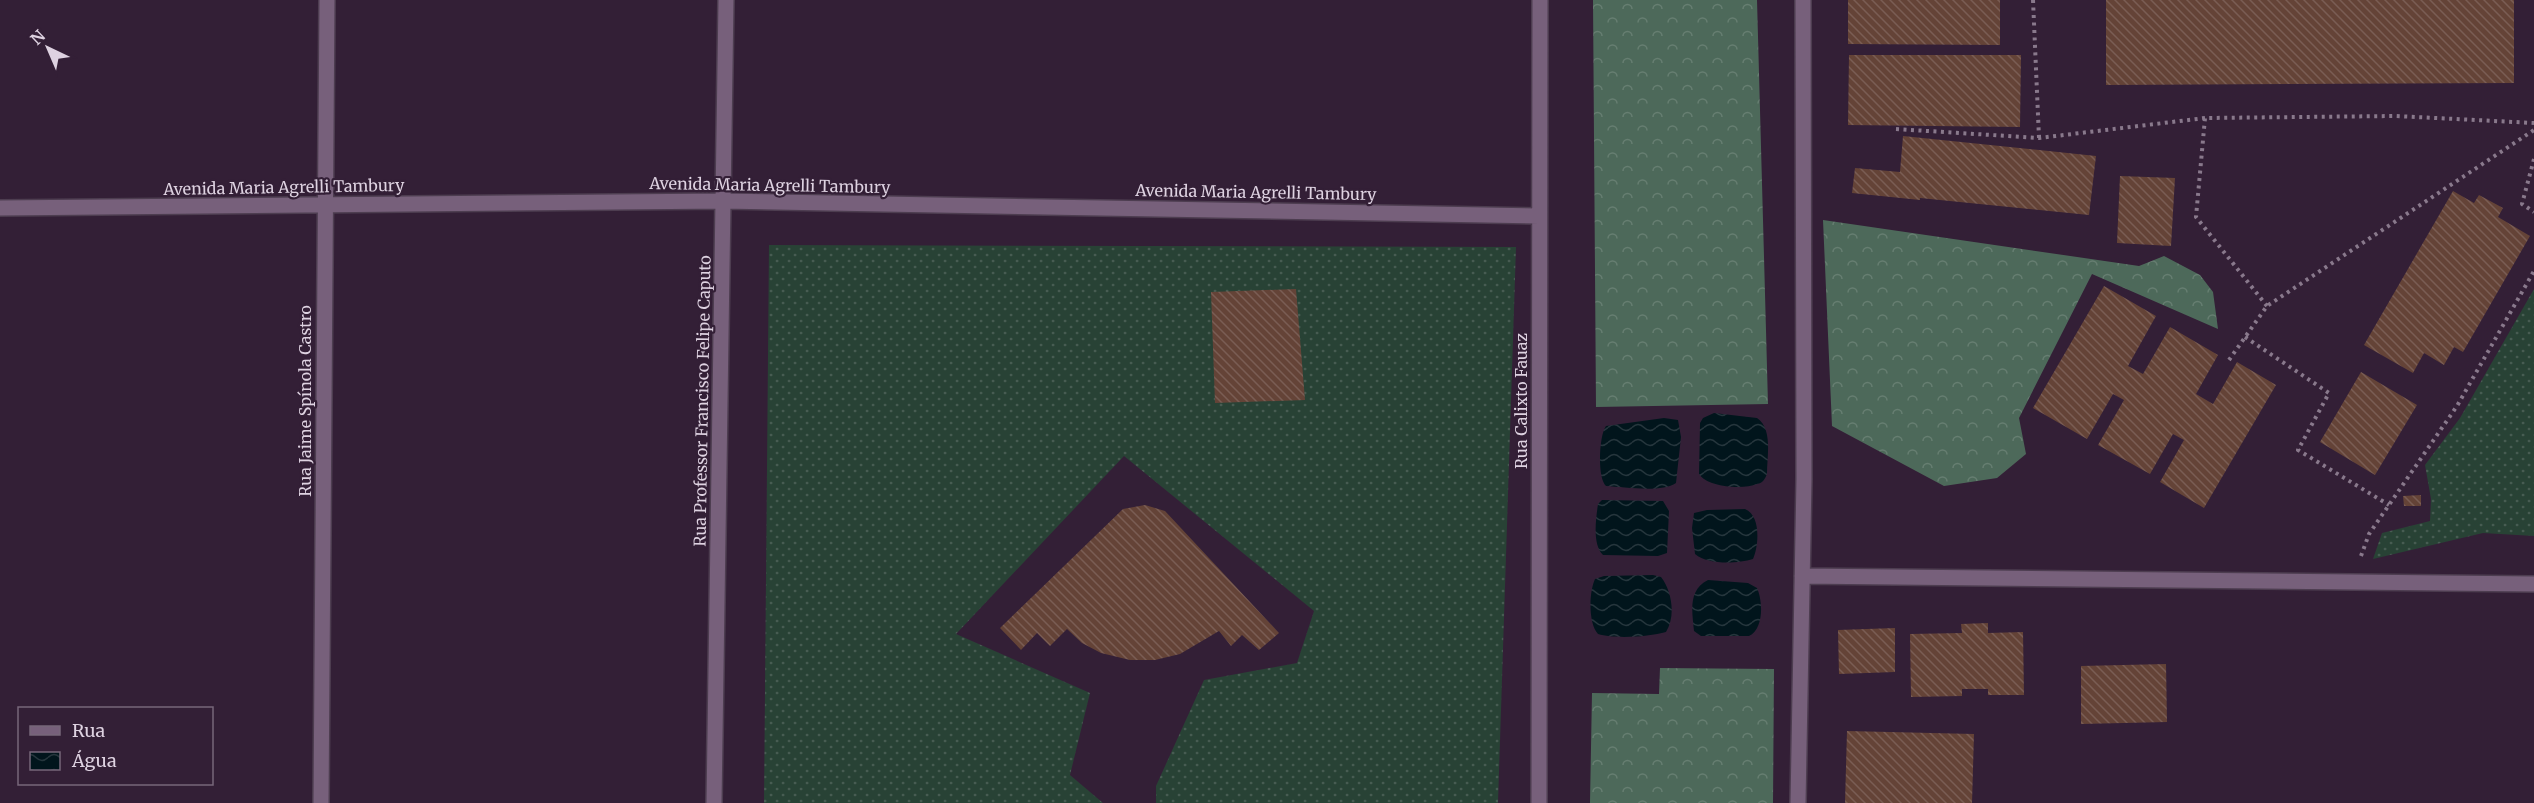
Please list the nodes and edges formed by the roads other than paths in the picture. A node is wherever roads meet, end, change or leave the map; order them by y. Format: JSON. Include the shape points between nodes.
{"nodes":[{"id":1,"x":327,"y":0,"type":"edge"},
{"id":2,"x":726,"y":0,"type":"edge"},
{"id":3,"x":1540,"y":0,"type":"edge"},
{"id":4,"x":1803,"y":0,"type":"edge"},
{"id":5,"x":723,"y":201,"type":"junction"},
{"id":6,"x":324,"y":204,"type":"junction"},
{"id":7,"x":0,"y":208,"type":"edge"},
{"id":8,"x":1539,"y":216,"type":"junction"},
{"id":9,"x":1802,"y":576,"type":"junction"},
{"id":10,"x":2534,"y":584,"type":"edge"},
{"id":11,"x":321,"y":803,"type":"edge"},
{"id":12,"x":714,"y":803,"type":"edge"},
{"id":13,"x":1539,"y":803,"type":"edge"},
{"id":14,"x":1798,"y":803,"type":"edge"}],
"edges":[{"from":1,"to":6,"type":"street","name":"Rua Jaime Spínola Castro"},
{"from":2,"to":5,"type":"street","name":"Rua Professor Francisco Felipe Caputo"},
{"from":3,"to":8,"type":"street","name":"Rua Calixto Fauaz"},
{"from":4,"to":9,"type":"street"},
{"from":5,"to":6,"type":"street","name":"Avenida Maria Agrelli Tambury"},
{"from":5,"to":8,"type":"street","name":"Avenida Maria Agrelli Tambury"},
{"from":5,"to":12,"type":"street","name":"Rua Professor Francisco Felipe Caputo"},
{"from":6,"to":7,"type":"street","name":"Avenida Maria Agrelli Tambury"},
{"from":6,"to":11,"type":"street","name":"Rua Jaime Spínola Castro"},
{"from":8,"to":13,"type":"street","name":"Rua Calixto Fauaz"},
{"from":9,"to":10,"type":"street"},
{"from":9,"to":14,"type":"street"}]}
